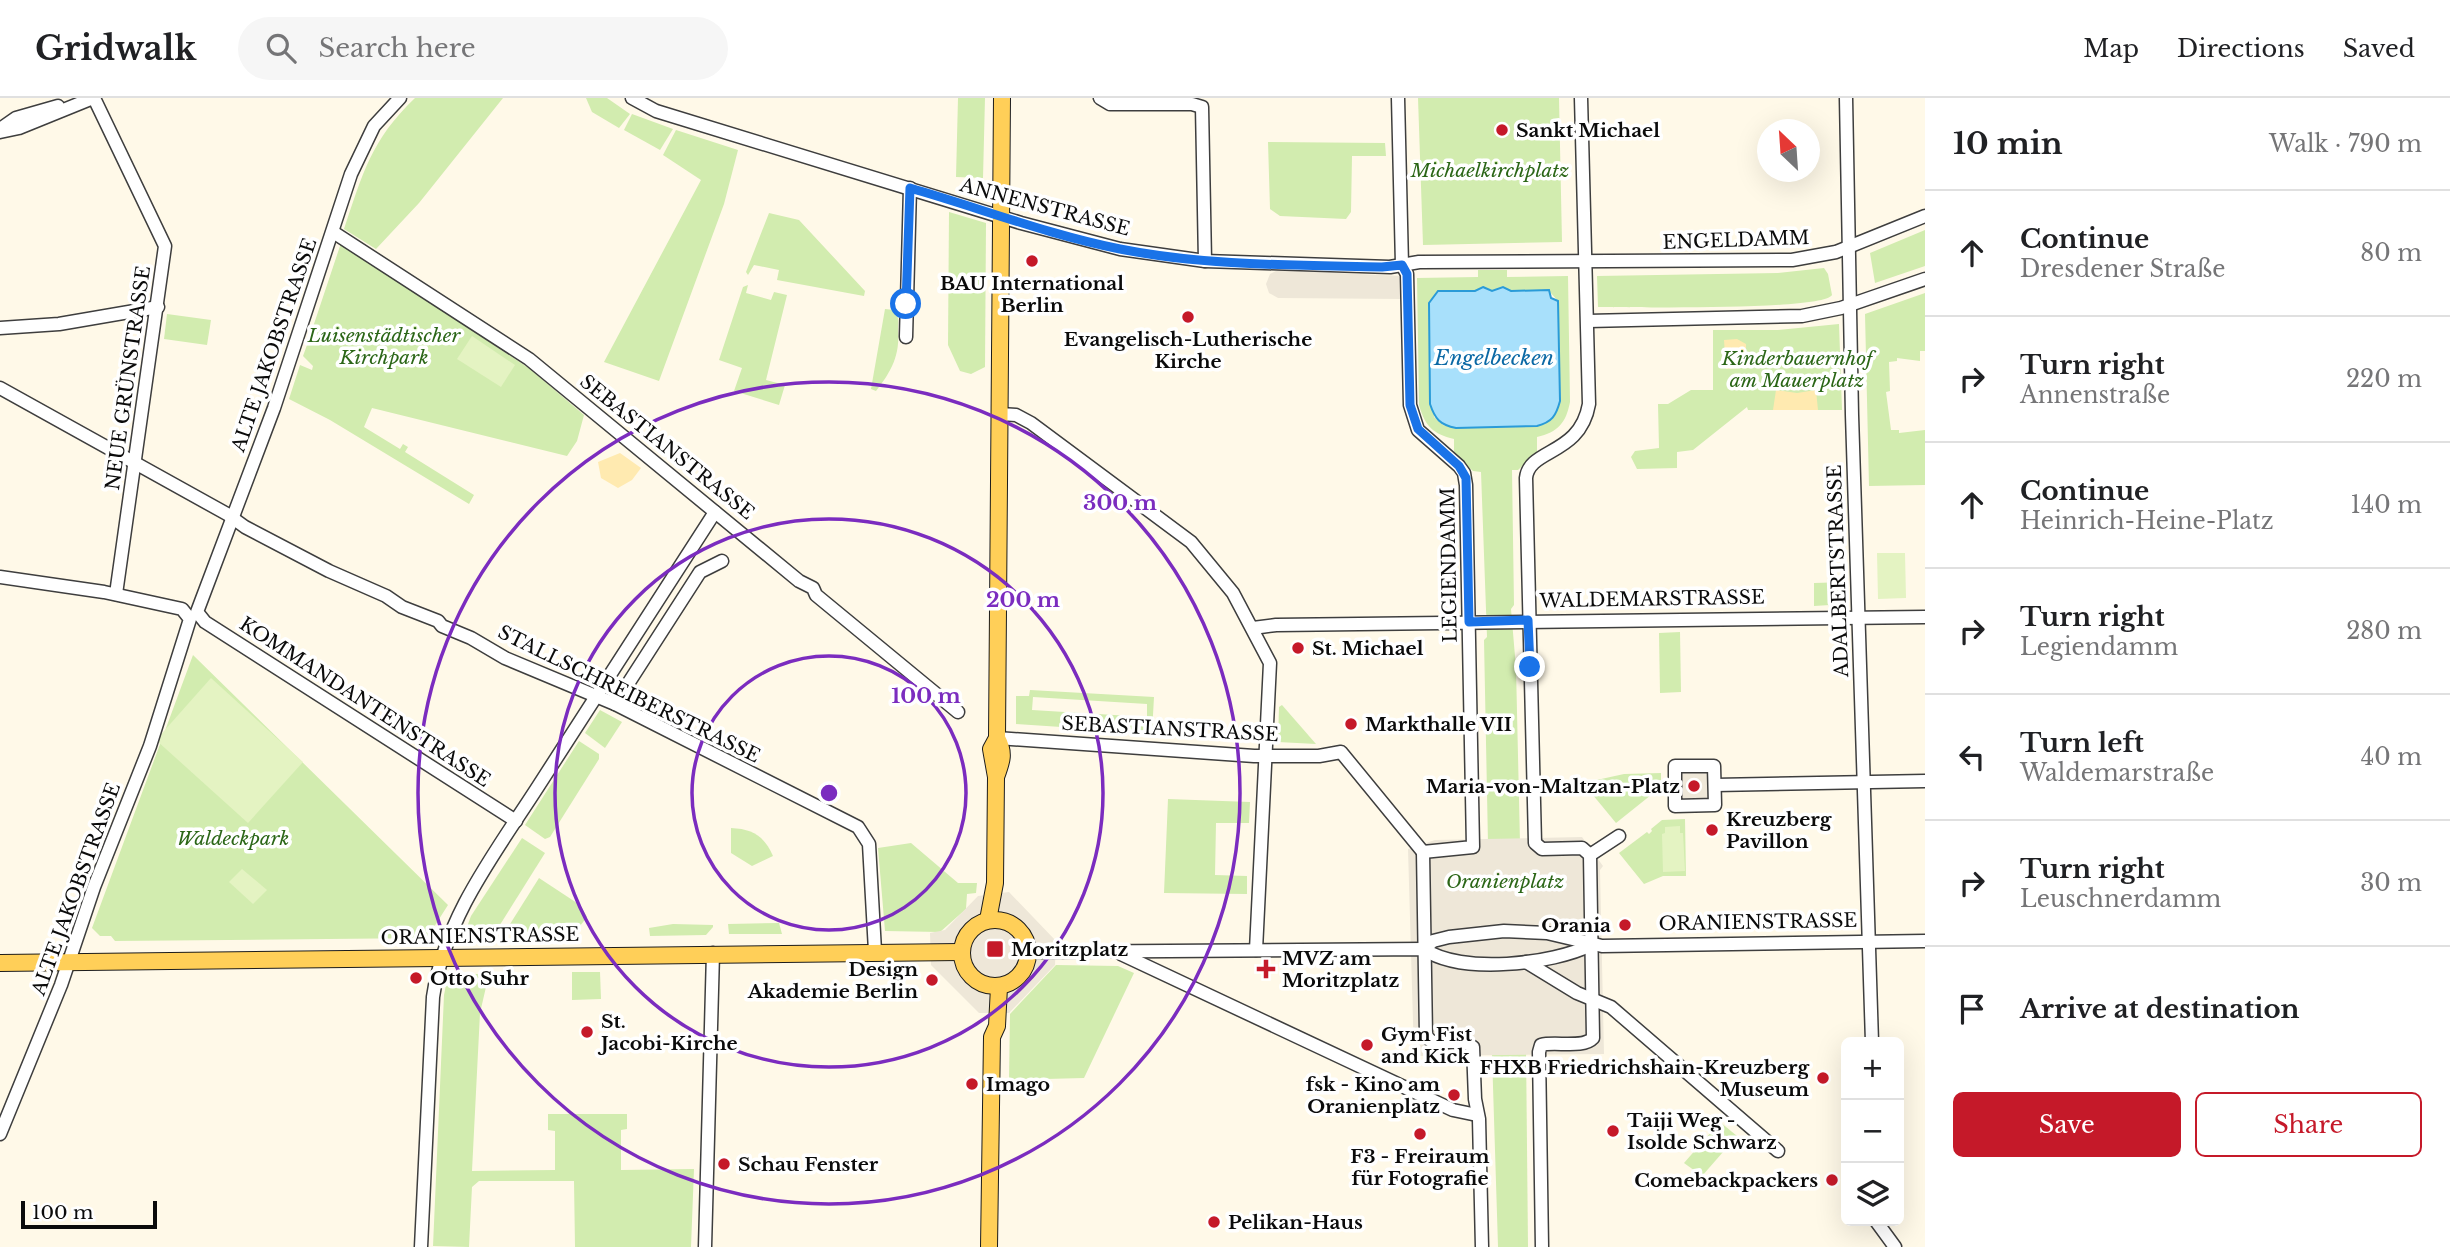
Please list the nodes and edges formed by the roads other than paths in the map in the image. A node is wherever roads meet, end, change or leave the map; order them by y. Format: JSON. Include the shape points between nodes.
{"nodes":[{"id":1,"x":94,"y":98,"type":"edge"},
{"id":2,"x":400,"y":98,"type":"edge"},
{"id":3,"x":632,"y":98,"type":"edge"},
{"id":4,"x":1002,"y":98,"type":"edge"},
{"id":5,"x":1100,"y":98,"type":"edge"},
{"id":6,"x":1398,"y":98,"type":"edge"},
{"id":7,"x":1581,"y":98,"type":"edge"},
{"id":8,"x":1846,"y":98,"type":"edge"},
{"id":9,"x":0,"y":131,"type":"edge"},
{"id":10,"x":910,"y":188,"type":"junction"},
{"id":11,"x":1925,"y":216,"type":"edge"},
{"id":12,"x":1002,"y":217,"type":"junction"},
{"id":13,"x":333,"y":232,"type":"junction"},
{"id":14,"x":1848,"y":248,"type":"junction"},
{"id":15,"x":1205,"y":261,"type":"junction"},
{"id":16,"x":1583,"y":262,"type":"junction"},
{"id":17,"x":1402,"y":265,"type":"junction"},
{"id":18,"x":1925,"y":279,"type":"edge"},
{"id":19,"x":1850,"y":306,"type":"junction"},
{"id":20,"x":158,"y":307,"type":"junction"},
{"id":21,"x":1588,"y":321,"type":"junction"},
{"id":22,"x":0,"y":328,"type":"edge"},
{"id":23,"x":906,"y":337,"type":"dead end"},
{"id":24,"x":0,"y":388,"type":"edge"},
{"id":25,"x":1000,"y":414,"type":"junction"},
{"id":26,"x":135,"y":463,"type":"junction"},
{"id":27,"x":715,"y":512,"type":"junction"},
{"id":28,"x":235,"y":520,"type":"junction"},
{"id":29,"x":722,"y":561,"type":"dead end"},
{"id":30,"x":0,"y":578,"type":"edge"},
{"id":31,"x":116,"y":594,"type":"junction"},
{"id":32,"x":193,"y":613,"type":"junction"},
{"id":33,"x":1860,"y":617,"type":"junction"},
{"id":34,"x":1925,"y":617,"type":"edge"},
{"id":35,"x":1528,"y":620,"type":"junction"},
{"id":36,"x":1469,"y":622,"type":"junction"},
{"id":37,"x":1253,"y":628,"type":"junction"},
{"id":38,"x":595,"y":697,"type":"junction"},
{"id":39,"x":615,"y":704,"type":"junction"},
{"id":40,"x":958,"y":712,"type":"dead end"},
{"id":41,"x":997,"y":738,"type":"junction"},
{"id":42,"x":1265,"y":755,"type":"junction"},
{"id":43,"x":1865,"y":781,"type":"junction"},
{"id":44,"x":1925,"y":781,"type":"edge"},
{"id":45,"x":1715,"y":785,"type":"junction"},
{"id":46,"x":516,"y":821,"type":"junction"},
{"id":47,"x":1619,"y":836,"type":"dead end"},
{"id":48,"x":1423,"y":852,"type":"junction"},
{"id":49,"x":1590,"y":855,"type":"junction"},
{"id":50,"x":996,"y":919,"type":"junction"},
{"id":51,"x":1925,"y":941,"type":"edge"},
{"id":52,"x":1868,"y":942,"type":"junction"},
{"id":53,"x":1591,"y":945,"type":"junction"},
{"id":54,"x":1424,"y":949,"type":"junction"},
{"id":55,"x":1256,"y":950,"type":"junction"},
{"id":56,"x":875,"y":951,"type":"junction"},
{"id":57,"x":960,"y":951,"type":"junction"},
{"id":58,"x":1171,"y":951,"type":"junction"},
{"id":59,"x":1030,"y":952,"type":"junction"},
{"id":60,"x":1117,"y":952,"type":"junction"},
{"id":61,"x":713,"y":953,"type":"junction"},
{"id":62,"x":440,"y":957,"type":"junction"},
{"id":63,"x":70,"y":962,"type":"junction"},
{"id":64,"x":1525,"y":962,"type":"junction"},
{"id":65,"x":0,"y":963,"type":"edge"},
{"id":66,"x":1167,"y":976,"type":"junction"},
{"id":67,"x":992,"y":987,"type":"junction"},
{"id":68,"x":1591,"y":999,"type":"junction"},
{"id":69,"x":1872,"y":1037,"type":"edge"},
{"id":70,"x":1477,"y":1115,"type":"junction"},
{"id":71,"x":1,"y":1131,"type":"edge"},
{"id":72,"x":1778,"y":1151,"type":"dead end"},
{"id":73,"x":1880,"y":1226,"type":"edge"},
{"id":74,"x":420,"y":1247,"type":"edge"},
{"id":75,"x":705,"y":1247,"type":"edge"},
{"id":76,"x":989,"y":1247,"type":"edge"},
{"id":77,"x":1482,"y":1247,"type":"edge"},
{"id":78,"x":1542,"y":1247,"type":"edge"},
{"id":79,"x":1895,"y":1247,"type":"edge"}],
"edges":[{"from":1,"to":9,"type":"street"},
{"from":1,"to":20,"type":"street","name":"NEUE GRÜNSTRASSE","via":[[165,246]]},
{"from":2,"to":13,"type":"street","name":"ALTE JAKOBSTRASSE","via":[[377,121],[360,153]]},
{"from":3,"to":10,"type":"street","name":"ANNENSTRASSE","via":[[656,111]]},
{"from":4,"to":12,"type":"main road"},
{"from":5,"to":15,"type":"street","via":[[1110,104],[1202,107]]},
{"from":6,"to":17,"type":"street"},
{"from":7,"to":16,"type":"street"},
{"from":8,"to":14,"type":"street","name":"ADALBERTSTRASSE"},
{"from":10,"to":12,"type":"street","name":"ANNENSTRASSE"},
{"from":10,"to":23,"type":"street"},
{"from":11,"to":14,"type":"street","name":"ENGELDAMM"},
{"from":12,"to":15,"type":"street","name":"ANNENSTRASSE","via":[[1120,249]]},
{"from":12,"to":25,"type":"main road"},
{"from":13,"to":27,"type":"street","name":"SEBASTIANSTRASSE","via":[[529,359]]},
{"from":13,"to":28,"type":"street","name":"ALTE JAKOBSTRASSE"},
{"from":14,"to":16,"type":"street","name":"ENGELDAMM","via":[[1792,260]]},
{"from":14,"to":19,"type":"street","name":"ADALBERTSTRASSE"},
{"from":15,"to":17,"type":"street","name":"ANNENSTRASSE"},
{"from":16,"to":17,"type":"street"},
{"from":16,"to":21,"type":"street"},
{"from":17,"to":36,"type":"street","name":"LEGIENDAMM","via":[[1407,274],[1413,422],[1466,478]]},
{"from":18,"to":19,"type":"street"},
{"from":19,"to":21,"type":"street","via":[[1790,317]]},
{"from":19,"to":33,"type":"street","name":"ADALBERTSTRASSE"},
{"from":20,"to":22,"type":"street","via":[[58,324]]},
{"from":20,"to":26,"type":"street","name":"NEUE GRÜNSTRASSE"},
{"from":21,"to":35,"type":"street","via":[[1585,419],[1573,438],[1537,459],[1527,472]]},
{"from":24,"to":26,"type":"street","name":"STALLSCHREIBERSTRASSE"},
{"from":25,"to":37,"type":"street","via":[[1016,415],[1031,423],[1182,533],[1233,593]]},
{"from":25,"to":41,"type":"main road"},
{"from":26,"to":28,"type":"street","name":"STALLSCHREIBERSTRASSE"},
{"from":26,"to":31,"type":"street","name":"NEUE GRÜNSTRASSE"},
{"from":27,"to":38,"type":"street"},
{"from":27,"to":40,"type":"street","name":"SEBASTIANSTRASSE"},
{"from":28,"to":32,"type":"street","name":"ALTE JAKOBSTRASSE"},
{"from":28,"to":38,"type":"street","name":"STALLSCHREIBERSTRASSE","via":[[505,658]]},
{"from":29,"to":39,"type":"street","via":[[700,572]]},
{"from":30,"to":31,"type":"street","name":"KOMMANDANTENSTRASSE"},
{"from":31,"to":32,"type":"street","name":"KOMMANDANTENSTRASSE"},
{"from":32,"to":46,"type":"street","name":"KOMMANDANTENSTRASSE"},
{"from":32,"to":63,"type":"street","name":"ALTE JAKOBSTRASSE","via":[[153,738],[94,887]]},
{"from":33,"to":34,"type":"street","name":"WALDEMARSTRASSE"},
{"from":33,"to":35,"type":"street","name":"WALDEMARSTRASSE"},
{"from":33,"to":43,"type":"street","name":"ADALBERTSTRASSE"},
{"from":35,"to":36,"type":"street","name":"WALDEMARSTRASSE"},
{"from":35,"to":49,"type":"street","via":[[1535,844],[1542,849],[1582,848]]},
{"from":36,"to":37,"type":"street","name":"WALDEMARSTRASSE"},
{"from":36,"to":48,"type":"street","name":"LEGIENDAMM","via":[[1473,847]]},
{"from":37,"to":42,"type":"street","via":[[1270,663]]},
{"from":38,"to":39,"type":"street","name":"STALLSCHREIBERSTRASSE"},
{"from":38,"to":46,"type":"street"},
{"from":39,"to":56,"type":"street","name":"STALLSCHREIBERSTRASSE","via":[[862,830],[869,844]]},
{"from":41,"to":42,"type":"street","name":"SEBASTIANSTRASSE"},
{"from":41,"to":50,"type":"main road","via":[[1003,749],[996,776]]},
{"from":42,"to":48,"type":"street","name":"SEBASTIANSTRASSE","via":[[1341,752]]},
{"from":42,"to":55,"type":"street"},
{"from":43,"to":44,"type":"street"},
{"from":43,"to":45,"type":"street"},
{"from":43,"to":52,"type":"street","name":"ADALBERTSTRASSE"},
{"from":45,"to":45,"type":"street","via":[[1714,766],[1675,766],[1675,806],[1715,805]]},
{"from":46,"to":62,"type":"street","via":[[454,920]]},
{"from":47,"to":49,"type":"street"},
{"from":48,"to":54,"type":"street"},
{"from":49,"to":53,"type":"street"},
{"from":50,"to":57,"type":"main road","via":[[970,934]]},
{"from":50,"to":59,"type":"main road","via":[[1024,937]]},
{"from":51,"to":52,"type":"street","name":"ORANIENSTRASSE"},
{"from":52,"to":53,"type":"street","name":"ORANIENSTRASSE"},
{"from":52,"to":69,"type":"street","name":"ADALBERTSTRASSE"},
{"from":53,"to":54,"type":"street","name":"ORANIENSTRASSE","via":[[1547,933],[1504,931],[1449,937]]},
{"from":53,"to":64,"type":"street","name":"ORANIENSTRASSE","via":[[1573,954]]},
{"from":53,"to":68,"type":"street"},
{"from":54,"to":55,"type":"street","name":"ORANIENSTRASSE"},
{"from":54,"to":64,"type":"street","name":"ORANIENSTRASSE","via":[[1457,960]]},
{"from":54,"to":70,"type":"street","via":[[1427,1040],[1465,1042],[1473,1047]]},
{"from":55,"to":58,"type":"street","name":"ORANIENSTRASSE"},
{"from":56,"to":57,"type":"main road","name":"ORANIENSTRASSE"},
{"from":56,"to":61,"type":"main road","name":"ORANIENSTRASSE"},
{"from":57,"to":67,"type":"main road","via":[[966,971]]},
{"from":58,"to":60,"type":"street","name":"ORANIENSTRASSE"},
{"from":58,"to":66,"type":"street"},
{"from":59,"to":60,"type":"street","name":"ORANIENSTRASSE"},
{"from":59,"to":67,"type":"main road","via":[[1021,970]]},
{"from":60,"to":66,"type":"street"},
{"from":61,"to":62,"type":"main road","name":"ORANIENSTRASSE"},
{"from":61,"to":75,"type":"street"},
{"from":62,"to":63,"type":"main road","name":"ORANIENSTRASSE"},
{"from":62,"to":74,"type":"street","via":[[432,997]]},
{"from":63,"to":65,"type":"main road","name":"ORANIENSTRASSE"},
{"from":63,"to":71,"type":"street","name":"ALTE JAKOBSTRASSE"},
{"from":64,"to":68,"type":"street"},
{"from":66,"to":70,"type":"street","via":[[1462,1114]]},
{"from":67,"to":76,"type":"main road","via":[[997,1026],[992,1037]]},
{"from":68,"to":72,"type":"street","via":[[1611,1007]]},
{"from":68,"to":78,"type":"street","via":[[1592,1041],[1541,1045]]},
{"from":70,"to":77,"type":"street"},
{"from":73,"to":79,"type":"street"}]}
